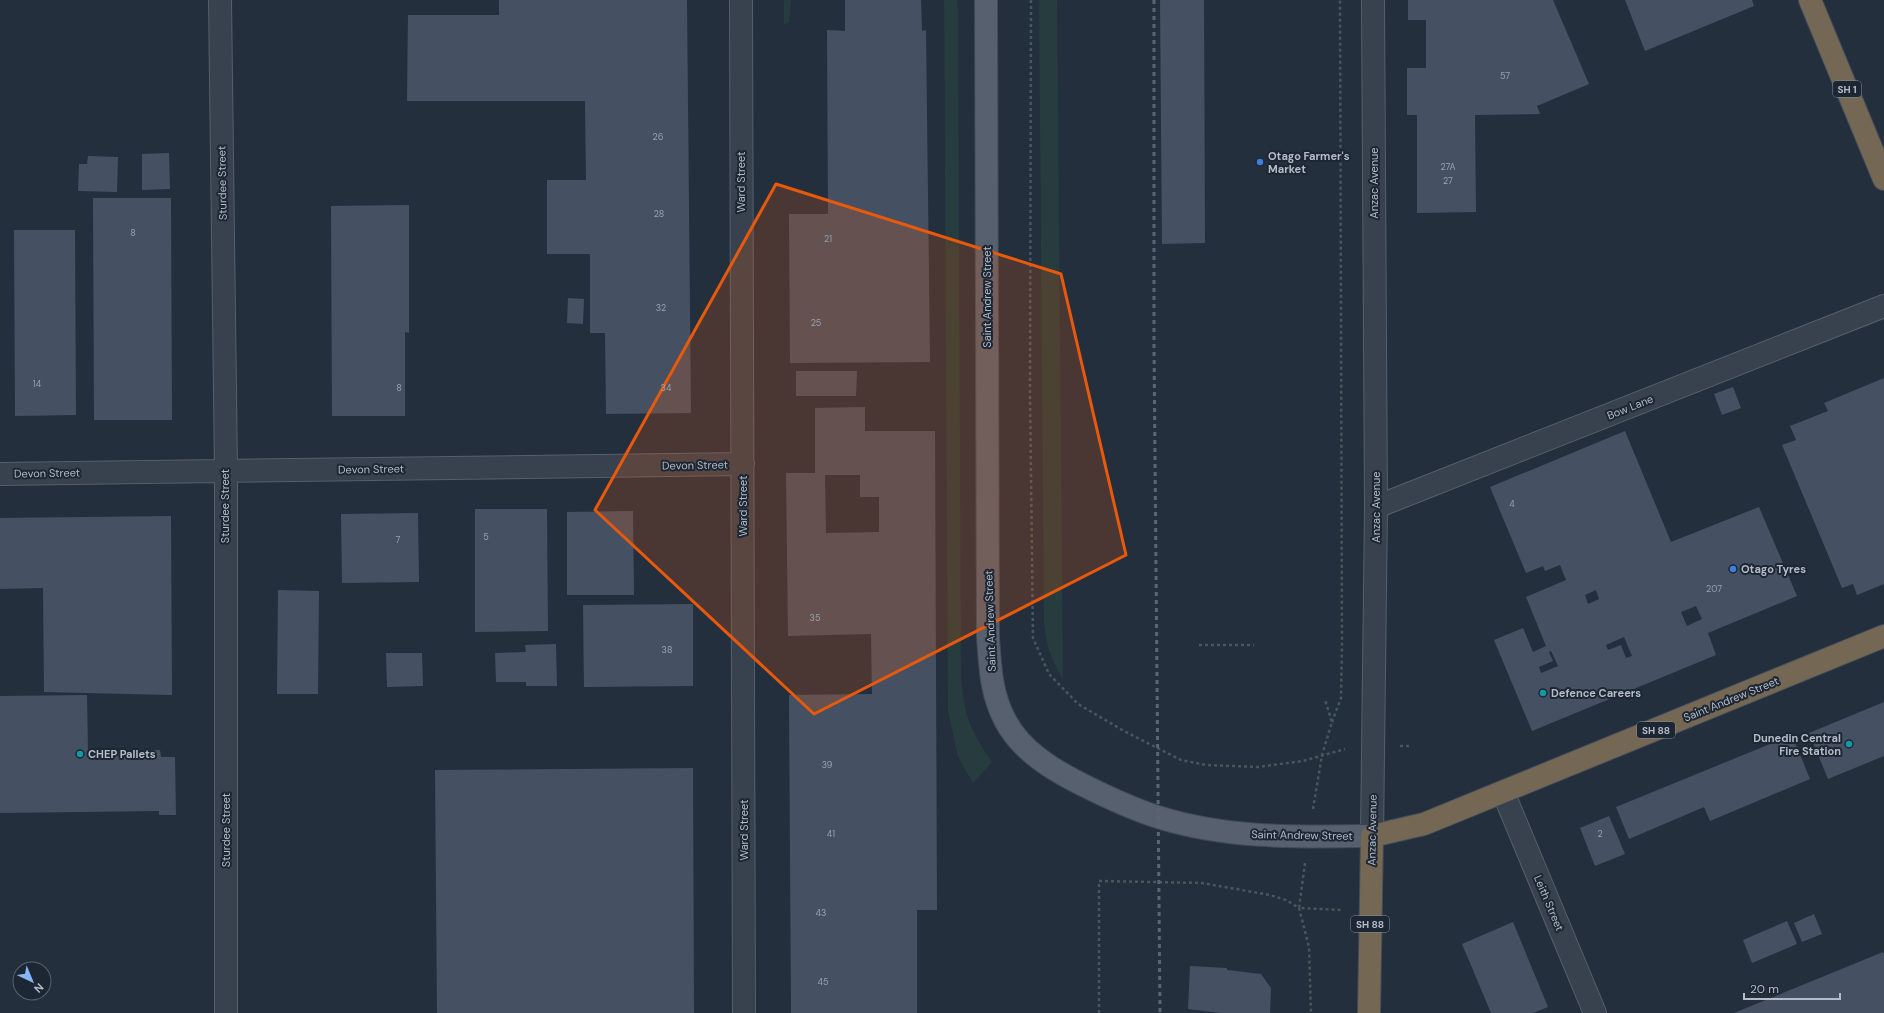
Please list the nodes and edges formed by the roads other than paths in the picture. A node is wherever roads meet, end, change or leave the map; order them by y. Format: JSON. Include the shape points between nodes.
{"nodes":[{"id":1,"x":220,"y":0,"type":"edge"},
{"id":2,"x":741,"y":0,"type":"edge"},
{"id":3,"x":986,"y":0,"type":"edge"},
{"id":4,"x":995,"y":0,"type":"edge"},
{"id":5,"x":1373,"y":0,"type":"edge"},
{"id":6,"x":1810,"y":0,"type":"edge"},
{"id":7,"x":986,"y":31,"type":"junction"},
{"id":8,"x":1884,"y":178,"type":"edge"},
{"id":9,"x":1884,"y":306,"type":"edge"},
{"id":10,"x":743,"y":464,"type":"junction"},
{"id":11,"x":226,"y":471,"type":"junction"},
{"id":12,"x":0,"y":474,"type":"edge"},
{"id":13,"x":1376,"y":507,"type":"junction"},
{"id":14,"x":1884,"y":636,"type":"edge"},
{"id":15,"x":1503,"y":792,"type":"junction"},
{"id":16,"x":1372,"y":836,"type":"junction"},
{"id":17,"x":226,"y":1013,"type":"edge"},
{"id":18,"x":744,"y":1013,"type":"edge"},
{"id":19,"x":1369,"y":1013,"type":"edge"},
{"id":20,"x":1595,"y":1013,"type":"edge"}],
"edges":[{"from":1,"to":11,"type":"street","name":"Sturdee Street"},
{"from":2,"to":10,"type":"street","name":"Ward Street"},
{"from":3,"to":7,"type":"main road","name":"Saint Andrew Street"},
{"from":4,"to":7,"type":"main road"},
{"from":5,"to":13,"type":"street","name":"Anzac Avenue"},
{"from":6,"to":8,"type":"highway","number":"SH 1"},
{"from":7,"to":16,"type":"main road","name":"Saint Andrew Street","via":[[988,637],[994,695],[1005,721],[1037,758],[1062,774],[1112,800],[1158,817],[1217,830],[1275,836]]},
{"from":9,"to":13,"type":"street","name":"Bow Lane"},
{"from":10,"to":11,"type":"street","name":"Devon Street"},
{"from":10,"to":18,"type":"street","name":"Ward Street"},
{"from":11,"to":12,"type":"street","name":"Devon Street"},
{"from":11,"to":17,"type":"street","name":"Sturdee Street"},
{"from":13,"to":16,"type":"street","name":"Anzac Avenue"},
{"from":14,"to":15,"type":"highway","name":"Saint Andrew Street","number":"SH 88"},
{"from":15,"to":16,"type":"highway","name":"Saint Andrew Street","number":"SH 88","via":[[1424,824]]},
{"from":15,"to":20,"type":"street","name":"Leith Street"},
{"from":16,"to":19,"type":"highway","name":"Anzac Avenue","number":"SH 88"}]}
